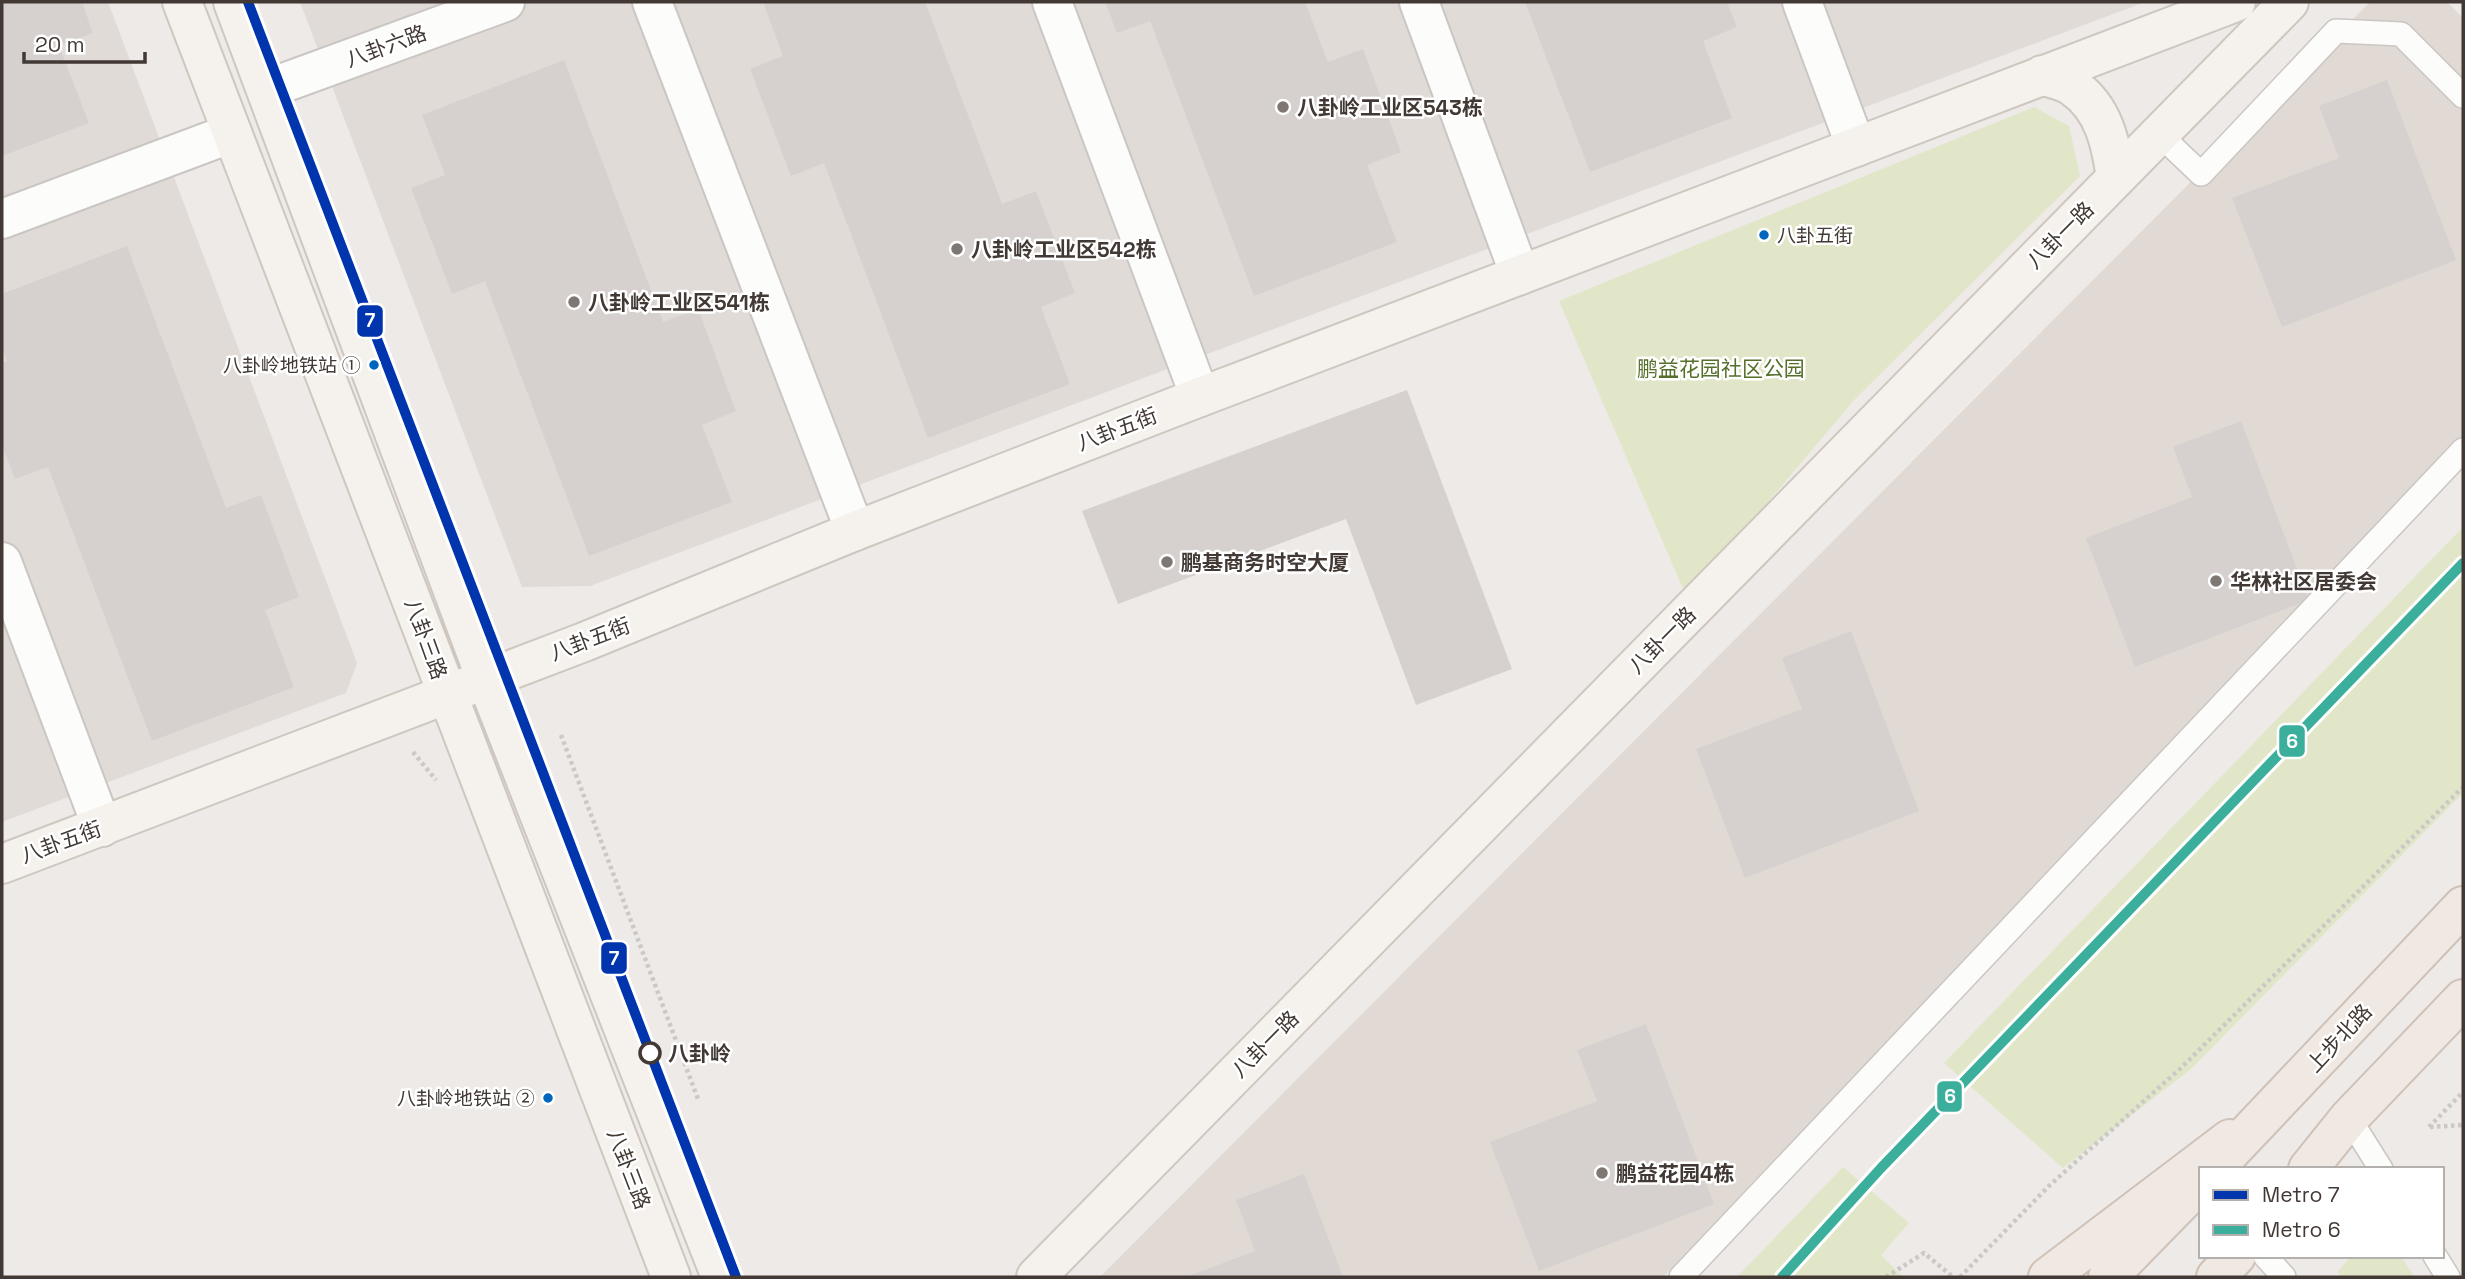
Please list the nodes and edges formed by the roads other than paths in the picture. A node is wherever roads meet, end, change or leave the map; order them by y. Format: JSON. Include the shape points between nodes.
{"nodes":[{"id":1,"x":181,"y":2,"type":"edge"},
{"id":2,"x":233,"y":2,"type":"edge"},
{"id":3,"x":505,"y":2,"type":"edge"},
{"id":4,"x":652,"y":2,"type":"edge"},
{"id":5,"x":1052,"y":2,"type":"edge"},
{"id":6,"x":1419,"y":2,"type":"edge"},
{"id":7,"x":1802,"y":2,"type":"edge"},
{"id":8,"x":2236,"y":2,"type":"edge"},
{"id":9,"x":2289,"y":2,"type":"edge"},
{"id":10,"x":2042,"y":75,"type":"junction"},
{"id":11,"x":267,"y":89,"type":"junction"},
{"id":12,"x":2463,"y":96,"type":"edge"},
{"id":13,"x":232,"y":133,"type":"junction"},
{"id":14,"x":2160,"y":134,"type":"junction"},
{"id":15,"x":1856,"y":146,"type":"junction"},
{"id":16,"x":2116,"y":178,"type":"junction"},
{"id":17,"x":2,"y":219,"type":"edge"},
{"id":18,"x":1520,"y":275,"type":"junction"},
{"id":19,"x":1200,"y":397,"type":"junction"},
{"id":20,"x":2463,"y":450,"type":"edge"},
{"id":21,"x":855,"y":531,"type":"junction"},
{"id":22,"x":2,"y":562,"type":"edge"},
{"id":23,"x":486,"y":679,"type":"junction"},
{"id":24,"x":446,"y":693,"type":"junction"},
{"id":25,"x":102,"y":827,"type":"junction"},
{"id":26,"x":2,"y":864,"type":"edge"},
{"id":27,"x":2463,"y":906,"type":"edge"},
{"id":28,"x":2463,"y":999,"type":"edge"},
{"id":29,"x":2276,"y":1105,"type":"junction"},
{"id":30,"x":2349,"y":1118,"type":"junction"},
{"id":31,"x":2216,"y":1167,"type":"edge"},
{"id":32,"x":2310,"y":1167,"type":"edge"},
{"id":33,"x":2380,"y":1167,"type":"edge"},
{"id":34,"x":2199,"y":1184,"type":"edge"},
{"id":35,"x":2234,"y":1258,"type":"edge"},
{"id":36,"x":2267,"y":1258,"type":"edge"},
{"id":37,"x":2436,"y":1258,"type":"edge"},
{"id":38,"x":671,"y":1277,"type":"edge"},
{"id":39,"x":721,"y":1277,"type":"edge"},
{"id":40,"x":1036,"y":1277,"type":"edge"},
{"id":41,"x":1681,"y":1277,"type":"edge"},
{"id":42,"x":2048,"y":1277,"type":"edge"},
{"id":43,"x":2108,"y":1277,"type":"edge"},
{"id":44,"x":2216,"y":1277,"type":"edge"},
{"id":45,"x":2284,"y":1277,"type":"edge"},
{"id":46,"x":2448,"y":1277,"type":"edge"}],
"edges":[{"from":1,"to":13,"type":"street","name":"八卦三路"},
{"from":2,"to":11,"type":"street","name":"八卦三路"},
{"from":3,"to":11,"type":"street","name":"八卦六路"},
{"from":4,"to":21,"type":"street"},
{"from":5,"to":19,"type":"street"},
{"from":6,"to":18,"type":"street"},
{"from":7,"to":15,"type":"street"},
{"from":8,"to":10,"type":"street","name":"八卦五街"},
{"from":9,"to":14,"type":"street","name":"八卦一路"},
{"from":10,"to":15,"type":"street","name":"八卦五街"},
{"from":10,"to":16,"type":"street","via":[[2073,87],[2095,109],[2110,139]]},
{"from":11,"to":23,"type":"street","name":"八卦三路"},
{"from":12,"to":14,"type":"lane","via":[[2401,34],[2336,31],[2201,174]]},
{"from":13,"to":17,"type":"street"},
{"from":13,"to":24,"type":"street","name":"八卦三路"},
{"from":14,"to":16,"type":"street","name":"八卦一路"},
{"from":15,"to":18,"type":"street","name":"八卦五街"},
{"from":16,"to":40,"type":"street","name":"八卦一路"},
{"from":18,"to":19,"type":"street","name":"八卦五街"},
{"from":19,"to":21,"type":"street","name":"八卦五街"},
{"from":20,"to":41,"type":"lane"},
{"from":21,"to":23,"type":"street","name":"八卦五街"},
{"from":22,"to":25,"type":"street"},
{"from":23,"to":24,"type":"street","name":"八卦五街"},
{"from":23,"to":39,"type":"street","name":"八卦三路"},
{"from":24,"to":25,"type":"street","name":"八卦五街"},
{"from":24,"to":38,"type":"street","name":"八卦三路"},
{"from":25,"to":26,"type":"street","name":"八卦五街"},
{"from":27,"to":29,"type":"main road","name":"上步北路"},
{"from":28,"to":30,"type":"main road"},
{"from":29,"to":31,"type":"main road","name":"上步北路"},
{"from":29,"to":42,"type":"main road"},
{"from":30,"to":32,"type":"main road"},
{"from":30,"to":33,"type":"lane"},
{"from":34,"to":43,"type":"main road"},
{"from":35,"to":44,"type":"main road"},
{"from":36,"to":45,"type":"lane"},
{"from":37,"to":46,"type":"lane"}]}
